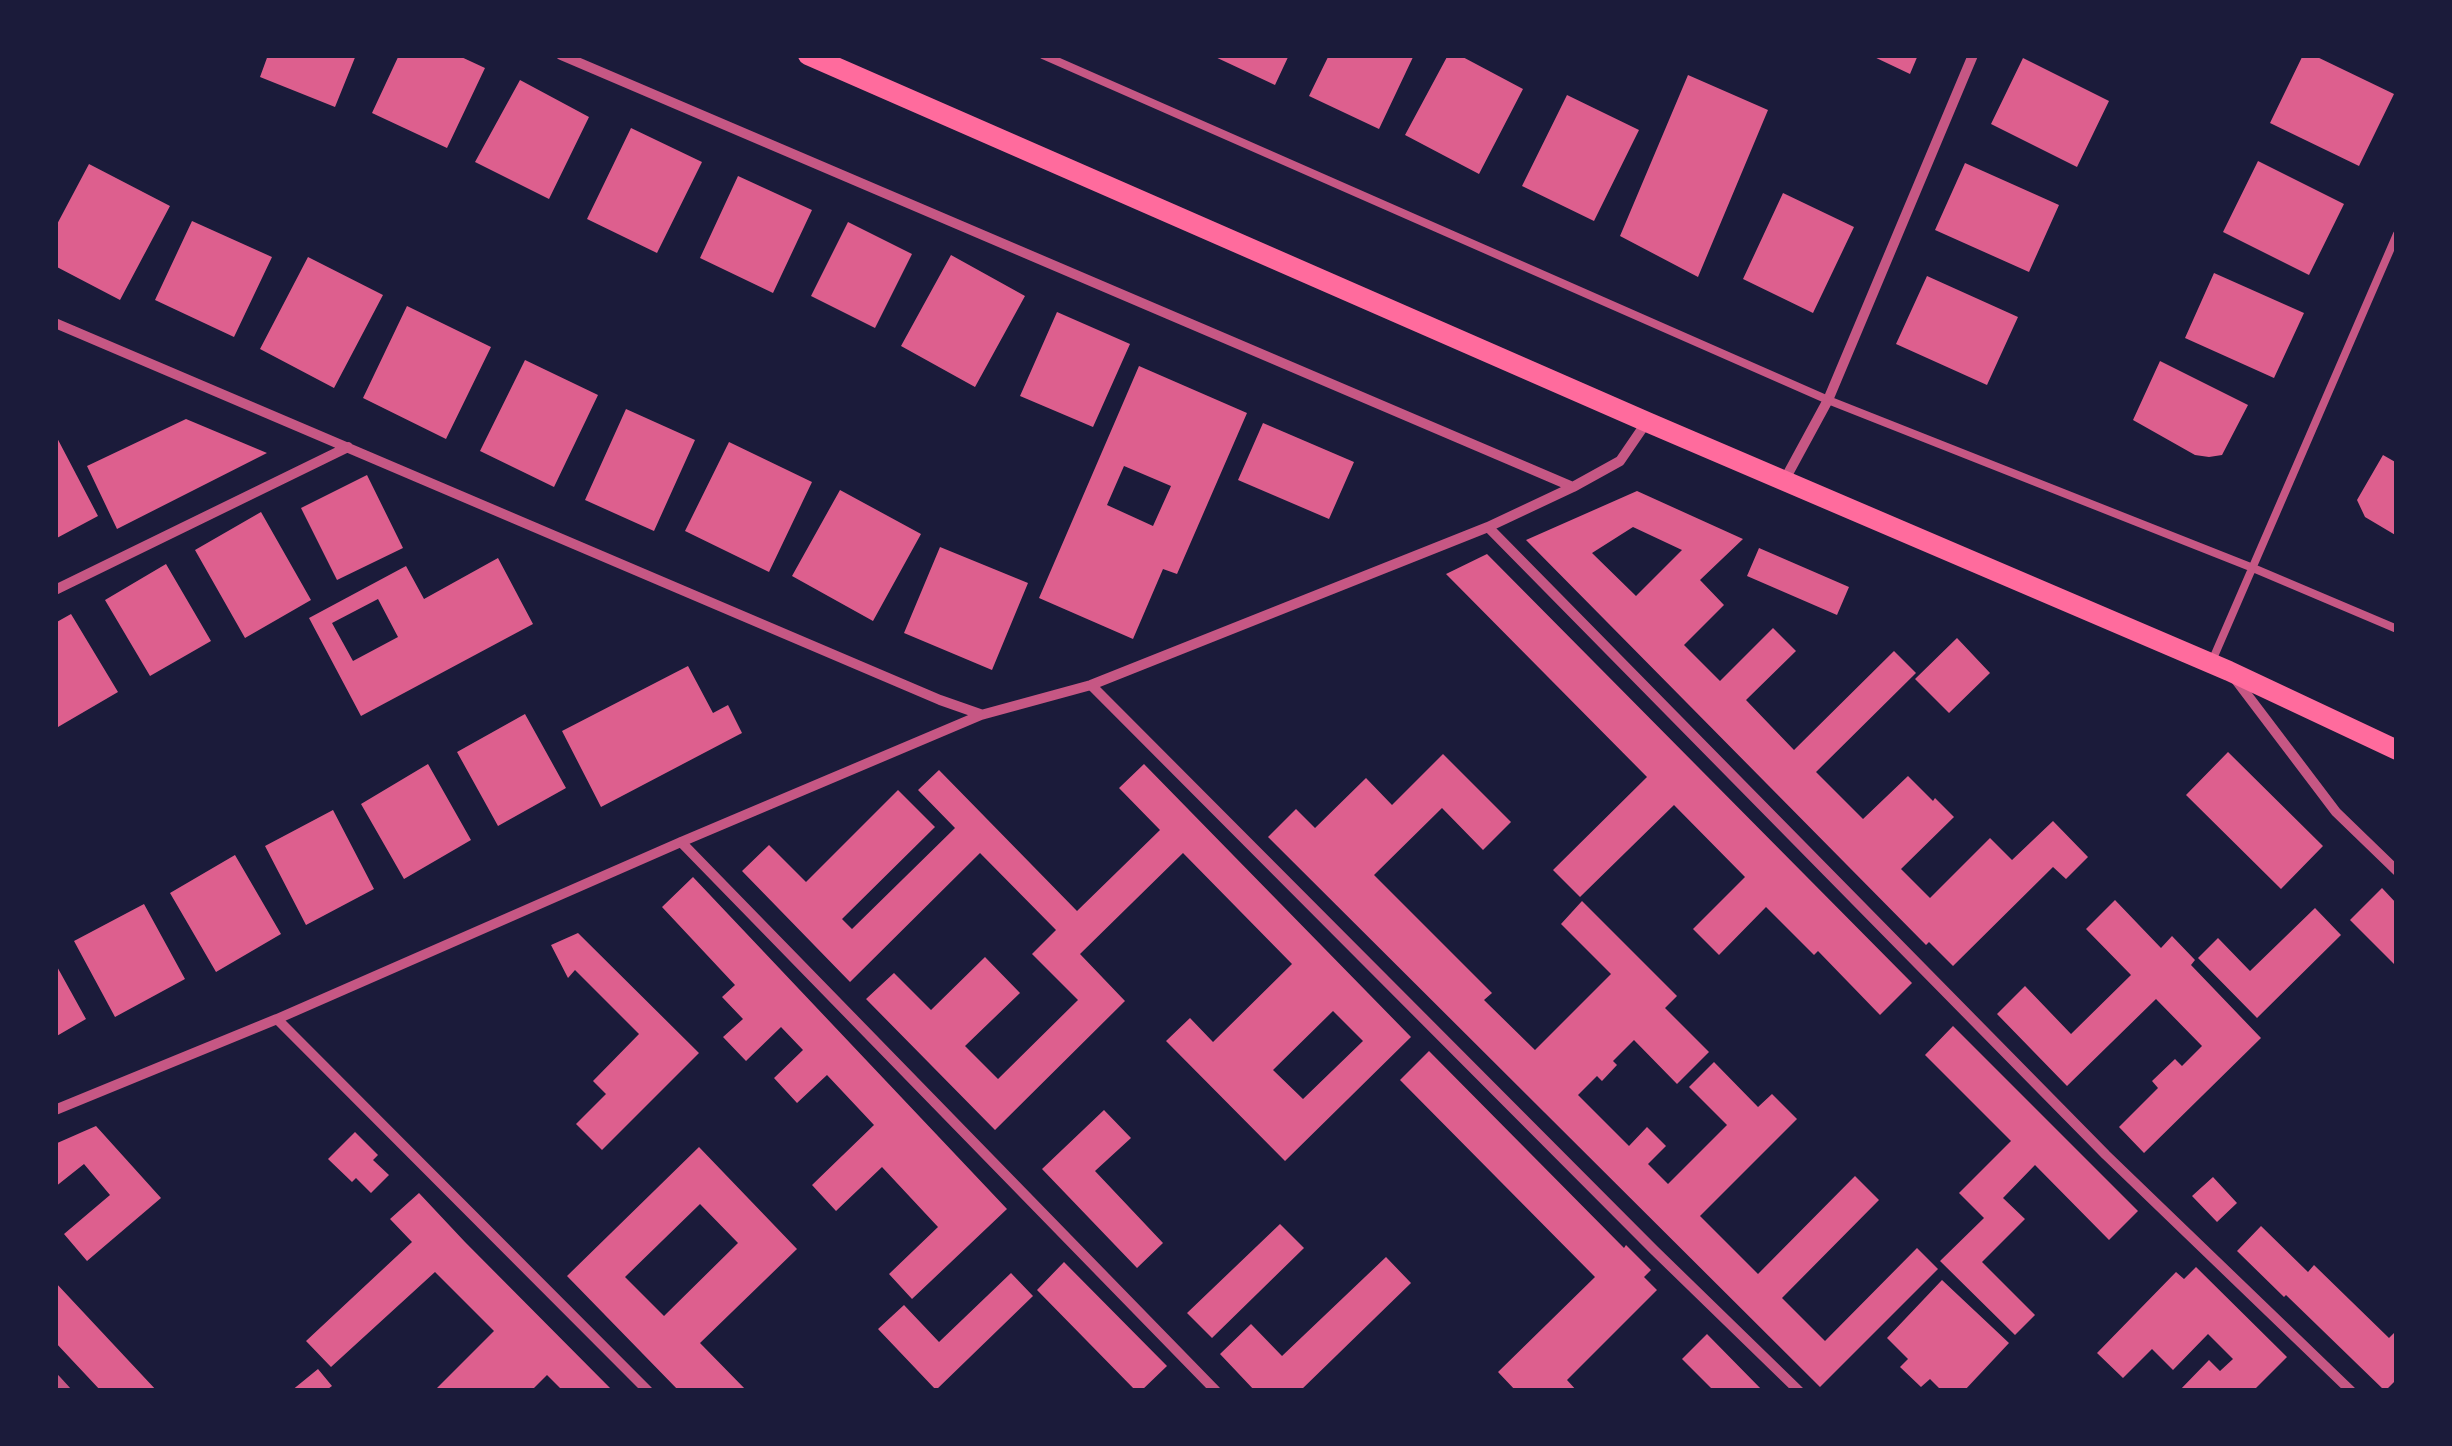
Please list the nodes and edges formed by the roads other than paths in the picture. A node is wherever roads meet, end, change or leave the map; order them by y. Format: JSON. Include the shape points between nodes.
{"nodes":[{"id":1,"x":562,"y":55,"type":"edge"},
{"id":2,"x":808,"y":55,"type":"edge"},
{"id":3,"x":1043,"y":55,"type":"edge"},
{"id":4,"x":1973,"y":55,"type":"edge"},
{"id":5,"x":2397,"y":234,"type":"edge"},
{"id":6,"x":55,"y":324,"type":"edge"},
{"id":7,"x":1828,"y":400,"type":"junction"},
{"id":8,"x":1647,"y":422,"type":"junction"},
{"id":9,"x":348,"y":446,"type":"junction"},
{"id":10,"x":1784,"y":481,"type":"junction"},
{"id":11,"x":1573,"y":487,"type":"junction"},
{"id":12,"x":1488,"y":526,"type":"junction"},
{"id":13,"x":2253,"y":568,"type":"junction"},
{"id":14,"x":55,"y":590,"type":"edge"},
{"id":15,"x":2397,"y":629,"type":"edge"},
{"id":16,"x":2220,"y":667,"type":"junction"},
{"id":17,"x":1091,"y":685,"type":"junction"},
{"id":18,"x":981,"y":714,"type":"junction"},
{"id":19,"x":2397,"y":750,"type":"edge"},
{"id":20,"x":680,"y":842,"type":"junction"},
{"id":21,"x":2397,"y":871,"type":"edge"},
{"id":22,"x":277,"y":1019,"type":"junction"},
{"id":23,"x":55,"y":1110,"type":"edge"},
{"id":24,"x":55,"y":1379,"type":"edge"},
{"id":25,"x":66,"y":1391,"type":"edge"},
{"id":26,"x":648,"y":1391,"type":"edge"},
{"id":27,"x":1216,"y":1391,"type":"edge"},
{"id":28,"x":1799,"y":1391,"type":"edge"},
{"id":29,"x":2351,"y":1391,"type":"edge"}],
"edges":[{"from":1,"to":11,"type":"street"},
{"from":2,"to":8,"type":"main road"},
{"from":3,"to":7,"type":"lane"},
{"from":4,"to":7,"type":"street"},
{"from":5,"to":13,"type":"lane"},
{"from":6,"to":9,"type":"street"},
{"from":7,"to":10,"type":"street"},
{"from":7,"to":13,"type":"lane"},
{"from":8,"to":10,"type":"main road"},
{"from":8,"to":11,"type":"street","via":[[1620,461]]},
{"from":9,"to":14,"type":"street"},
{"from":9,"to":18,"type":"street"},
{"from":10,"to":16,"type":"main road"},
{"from":11,"to":12,"type":"street"},
{"from":12,"to":17,"type":"street"},
{"from":12,"to":29,"type":"street","via":[[2106,1154]]},
{"from":13,"to":15,"type":"lane"},
{"from":13,"to":16,"type":"lane"},
{"from":16,"to":19,"type":"main road"},
{"from":16,"to":21,"type":"street","via":[[2336,812]]},
{"from":17,"to":18,"type":"street"},
{"from":17,"to":28,"type":"street"},
{"from":18,"to":20,"type":"street"},
{"from":20,"to":22,"type":"street"},
{"from":20,"to":27,"type":"street"},
{"from":22,"to":23,"type":"street"},
{"from":22,"to":26,"type":"street"},
{"from":24,"to":25,"type":"street"}]}
